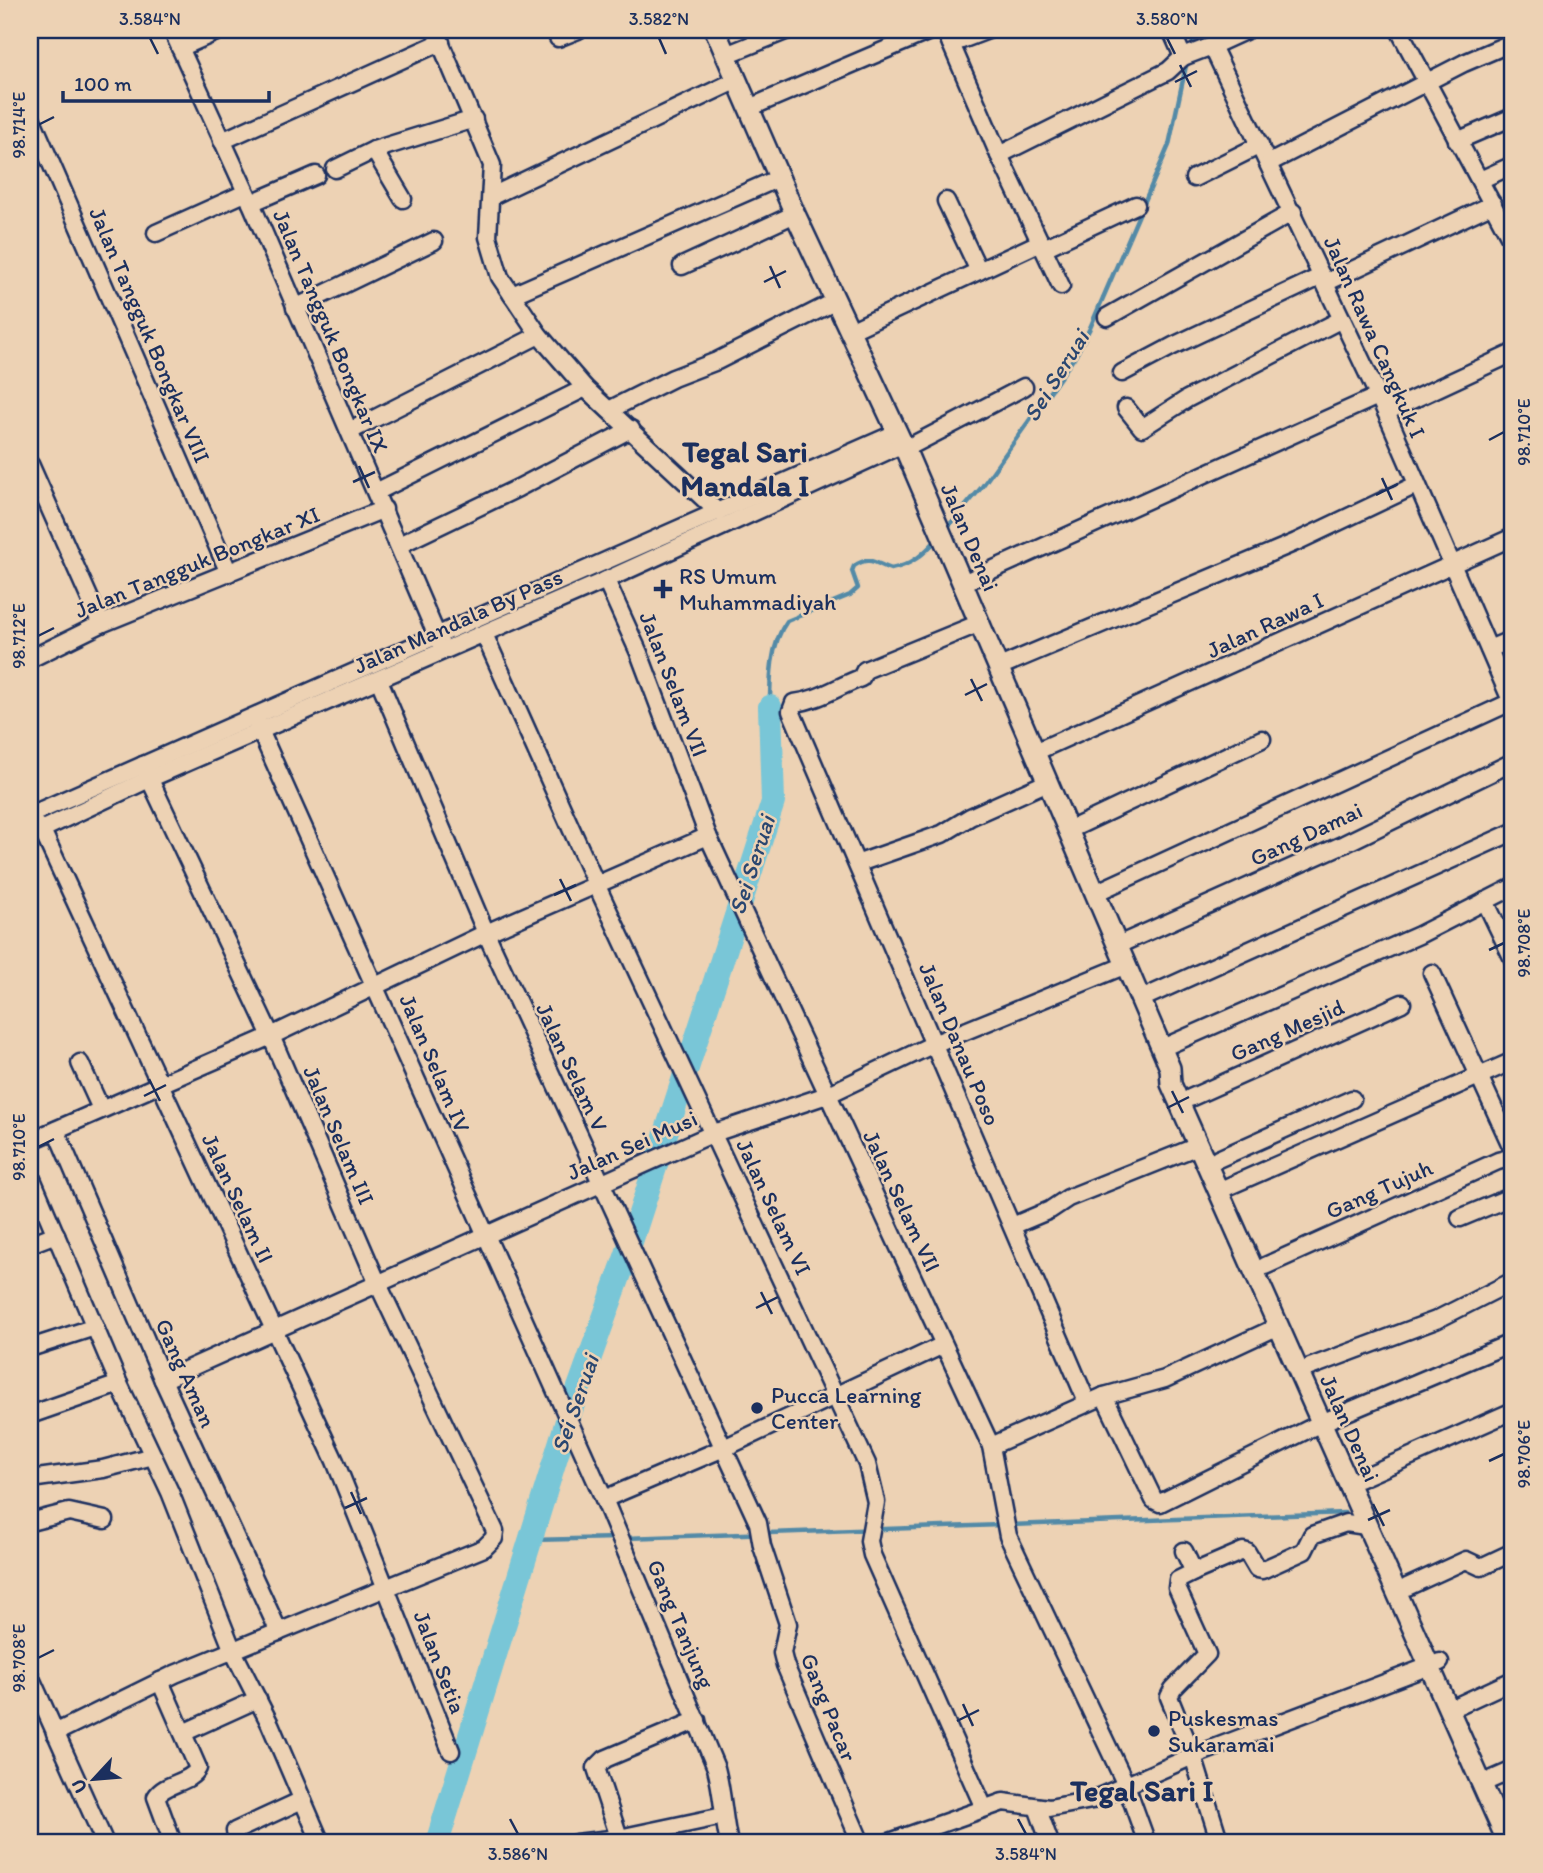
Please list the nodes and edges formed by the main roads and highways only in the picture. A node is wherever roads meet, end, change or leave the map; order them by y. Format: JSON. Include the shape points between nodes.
{"nodes":[{"id":1,"x":715,"y":30,"type":"edge"},
{"id":2,"x":1170,"y":1068,"type":"junction"},
{"id":3,"x":1224,"y":1189,"type":"junction"},
{"id":4,"x":1326,"y":1422,"type":"junction"},
{"id":5,"x":1372,"y":1524,"type":"junction"},
{"id":6,"x":1434,"y":1664,"type":"junction"},
{"id":7,"x":1487,"y":1781,"type":"junction"},
{"id":8,"x":1513,"y":1826,"type":"edge"},
{"id":9,"x":1508,"y":1843,"type":"edge"}],
"edges":[{"from":1,"to":2,"type":"main road","name":"Jalan Denai","via":[[902,442]]},
{"from":2,"to":3,"type":"main road","name":"Jalan Denai","via":[[1171,1084],[1198,1146]]},
{"from":2,"to":3,"type":"main road","name":"Jalan Denai","via":[[1180,1076],[1218,1159]]},
{"from":3,"to":4,"type":"main road","name":"Jalan Denai","via":[[1279,1326]]},
{"from":3,"to":4,"type":"main road","name":"Jalan Denai","via":[[1310,1367]]},
{"from":4,"to":5,"type":"main road","name":"Jalan Denai"},
{"from":4,"to":5,"type":"main road","name":"Jalan Denai","via":[[1359,1479]]},
{"from":5,"to":6,"type":"main road","name":"Jalan Denai"},
{"from":5,"to":6,"type":"main road","name":"Jalan Denai","via":[[1407,1587]]},
{"from":6,"to":7,"type":"main road","name":"Jalan Denai"},
{"from":6,"to":7,"type":"main road","name":"Jalan Denai","via":[[1459,1705]]},
{"from":7,"to":8,"type":"main road","name":"Jalan Denai"},
{"from":7,"to":9,"type":"main road","name":"Jalan Denai"}]}
